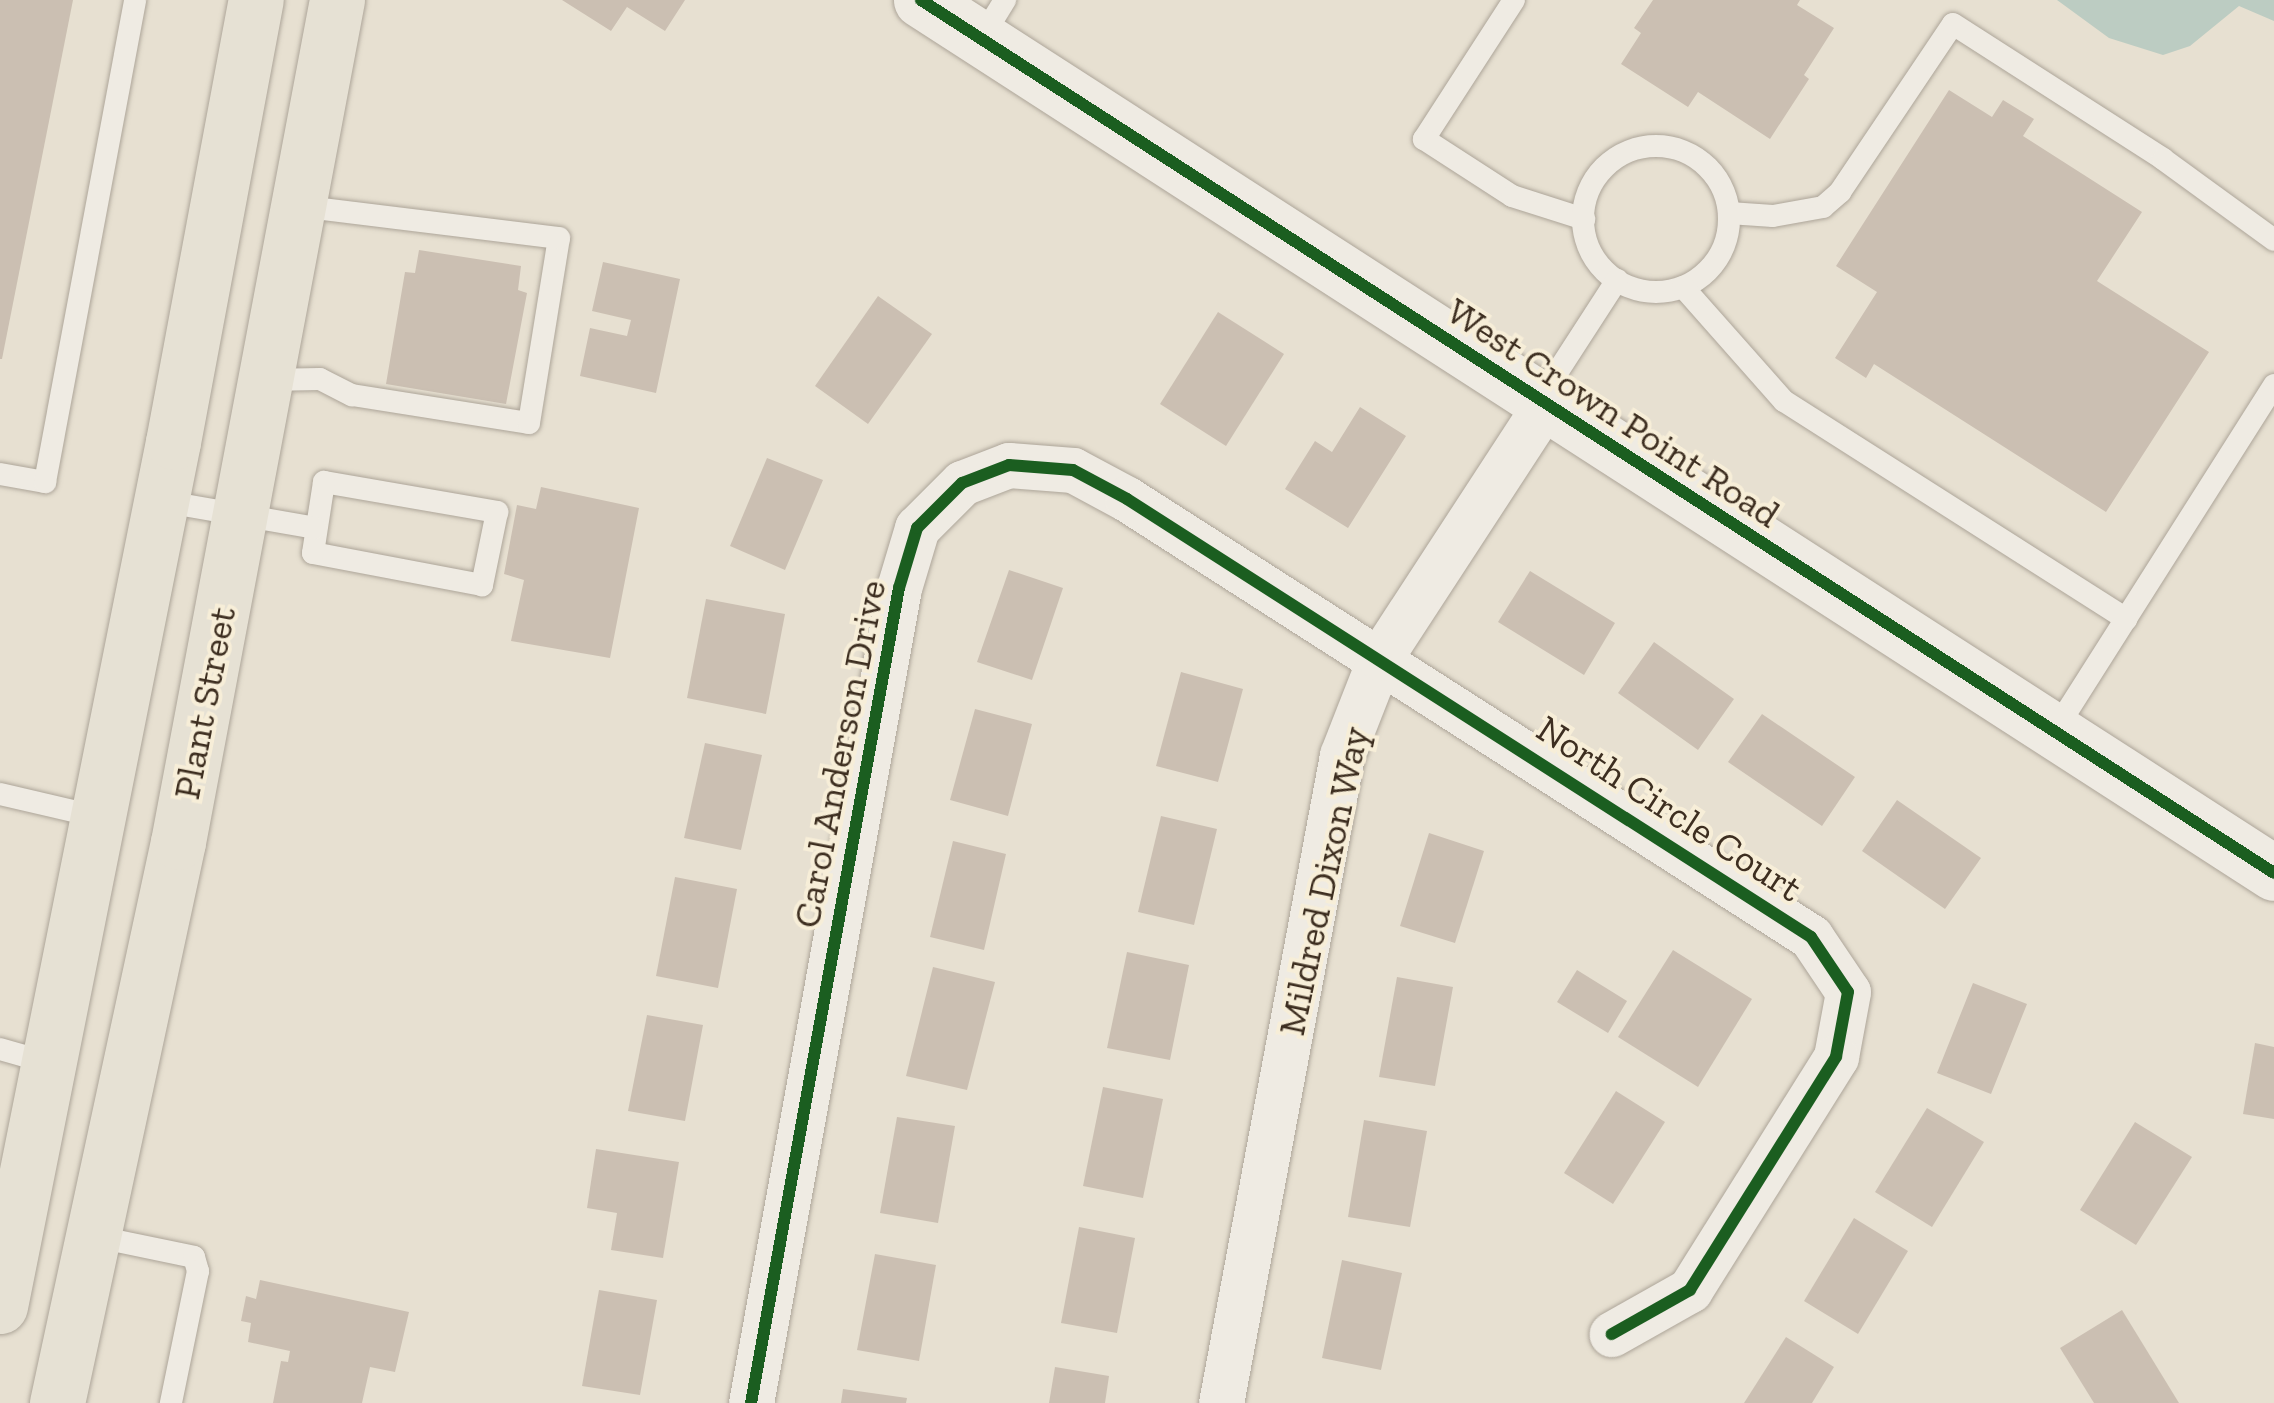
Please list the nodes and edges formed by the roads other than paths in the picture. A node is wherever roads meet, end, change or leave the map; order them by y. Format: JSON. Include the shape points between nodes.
{"nodes":[{"id":1,"x":135,"y":0,"type":"edge"},
{"id":2,"x":256,"y":0,"type":"edge"},
{"id":3,"x":337,"y":0,"type":"edge"},
{"id":4,"x":921,"y":0,"type":"edge"},
{"id":5,"x":1514,"y":0,"type":"edge"},
{"id":6,"x":993,"y":19,"type":"edge"},
{"id":7,"x":298,"y":206,"type":"junction"},
{"id":8,"x":1729,"y":214,"type":"junction"},
{"id":9,"x":1584,"y":219,"type":"junction"},
{"id":10,"x":2274,"y":240,"type":"edge"},
{"id":11,"x":1617,"y":280,"type":"junction"},
{"id":12,"x":1683,"y":287,"type":"junction"},
{"id":13,"x":266,"y":380,"type":"junction"},
{"id":14,"x":2274,"y":385,"type":"edge"},
{"id":15,"x":1542,"y":403,"type":"junction"},
{"id":16,"x":0,"y":474,"type":"edge"},
{"id":17,"x":161,"y":501,"type":"junction"},
{"id":18,"x":242,"y":513,"type":"junction"},
{"id":19,"x":316,"y":528,"type":"junction"},
{"id":20,"x":2126,"y":619,"type":"junction"},
{"id":21,"x":1380,"y":658,"type":"junction"},
{"id":22,"x":2054,"y":732,"type":"junction"},
{"id":23,"x":0,"y":794,"type":"edge"},
{"id":24,"x":99,"y":817,"type":"junction"},
{"id":25,"x":2274,"y":874,"type":"edge"},
{"id":26,"x":25,"y":1056,"type":"edge"},
{"id":27,"x":95,"y":1226,"type":"junction"},
{"id":28,"x":4,"y":1286,"type":"edge"},
{"id":29,"x":1612,"y":1334,"type":"dead end"},
{"id":30,"x":24,"y":1403,"type":"edge"},
{"id":31,"x":57,"y":1403,"type":"edge"},
{"id":32,"x":171,"y":1403,"type":"edge"},
{"id":33,"x":751,"y":1403,"type":"edge"},
{"id":34,"x":1221,"y":1403,"type":"edge"}],
"edges":[{"from":1,"to":16,"type":"lane","via":[[45,482]]},
{"from":2,"to":17,"type":"main road"},
{"from":3,"to":7,"type":"main road","name":"Plant Street"},
{"from":4,"to":6,"type":"street","name":"West Crown Point Road"},
{"from":5,"to":9,"type":"lane","via":[[1424,139],[1512,196]]},
{"from":6,"to":15,"type":"street","name":"West Crown Point Road"},
{"from":7,"to":13,"type":"main road","name":"Plant Street"},
{"from":7,"to":13,"type":"lane","via":[[559,238],[529,422],[352,395],[320,379]]},
{"from":8,"to":9,"type":"lane","via":[[1718,177],[1701,160],[1655,145],[1609,162],[1593,180]]},
{"from":8,"to":10,"type":"lane","via":[[1774,216],[1823,207],[1840,192],[1953,24],[2163,159]]},
{"from":8,"to":12,"type":"lane","via":[[1719,257]]},
{"from":9,"to":11,"type":"lane","via":[[1590,251]]},
{"from":11,"to":12,"type":"lane","via":[[1647,293]]},
{"from":11,"to":15,"type":"lane"},
{"from":12,"to":20,"type":"lane","via":[[1784,401]]},
{"from":13,"to":18,"type":"main road","name":"Plant Street"},
{"from":14,"to":20,"type":"lane"},
{"from":15,"to":21,"type":"street","name":"Mildred Dixon Way"},
{"from":15,"to":22,"type":"street","name":"West Crown Point Road"},
{"from":17,"to":18,"type":"lane"},
{"from":17,"to":24,"type":"main road"},
{"from":18,"to":19,"type":"lane"},
{"from":18,"to":27,"type":"main road","name":"Plant Street"},
{"from":19,"to":19,"type":"lane","via":[[313,553],[482,586],[497,512],[324,482]]},
{"from":20,"to":22,"type":"lane"},
{"from":21,"to":29,"type":"street","name":"North Circle Court","via":[[1811,937],[1848,992],[1836,1057],[1690,1290]]},
{"from":21,"to":33,"type":"street","name":"Carol Anderson Drive","via":[[1073,470],[1009,465],[962,483],[917,528],[899,588]]},
{"from":21,"to":34,"type":"street","name":"Mildred Dixon Way","via":[[1342,755]]},
{"from":22,"to":25,"type":"street","name":"West Crown Point Road"},
{"from":23,"to":24,"type":"lane"},
{"from":24,"to":26,"type":"main road"},
{"from":24,"to":27,"type":"main road","via":[[114,846],[119,877],[66,1174]]},
{"from":26,"to":28,"type":"main road"},
{"from":27,"to":31,"type":"main road","name":"Plant Street"},
{"from":27,"to":32,"type":"lane","via":[[194,1257],[198,1271]]},
{"from":28,"to":30,"type":"main road","via":[[35,1287],[44,1304]]}]}
